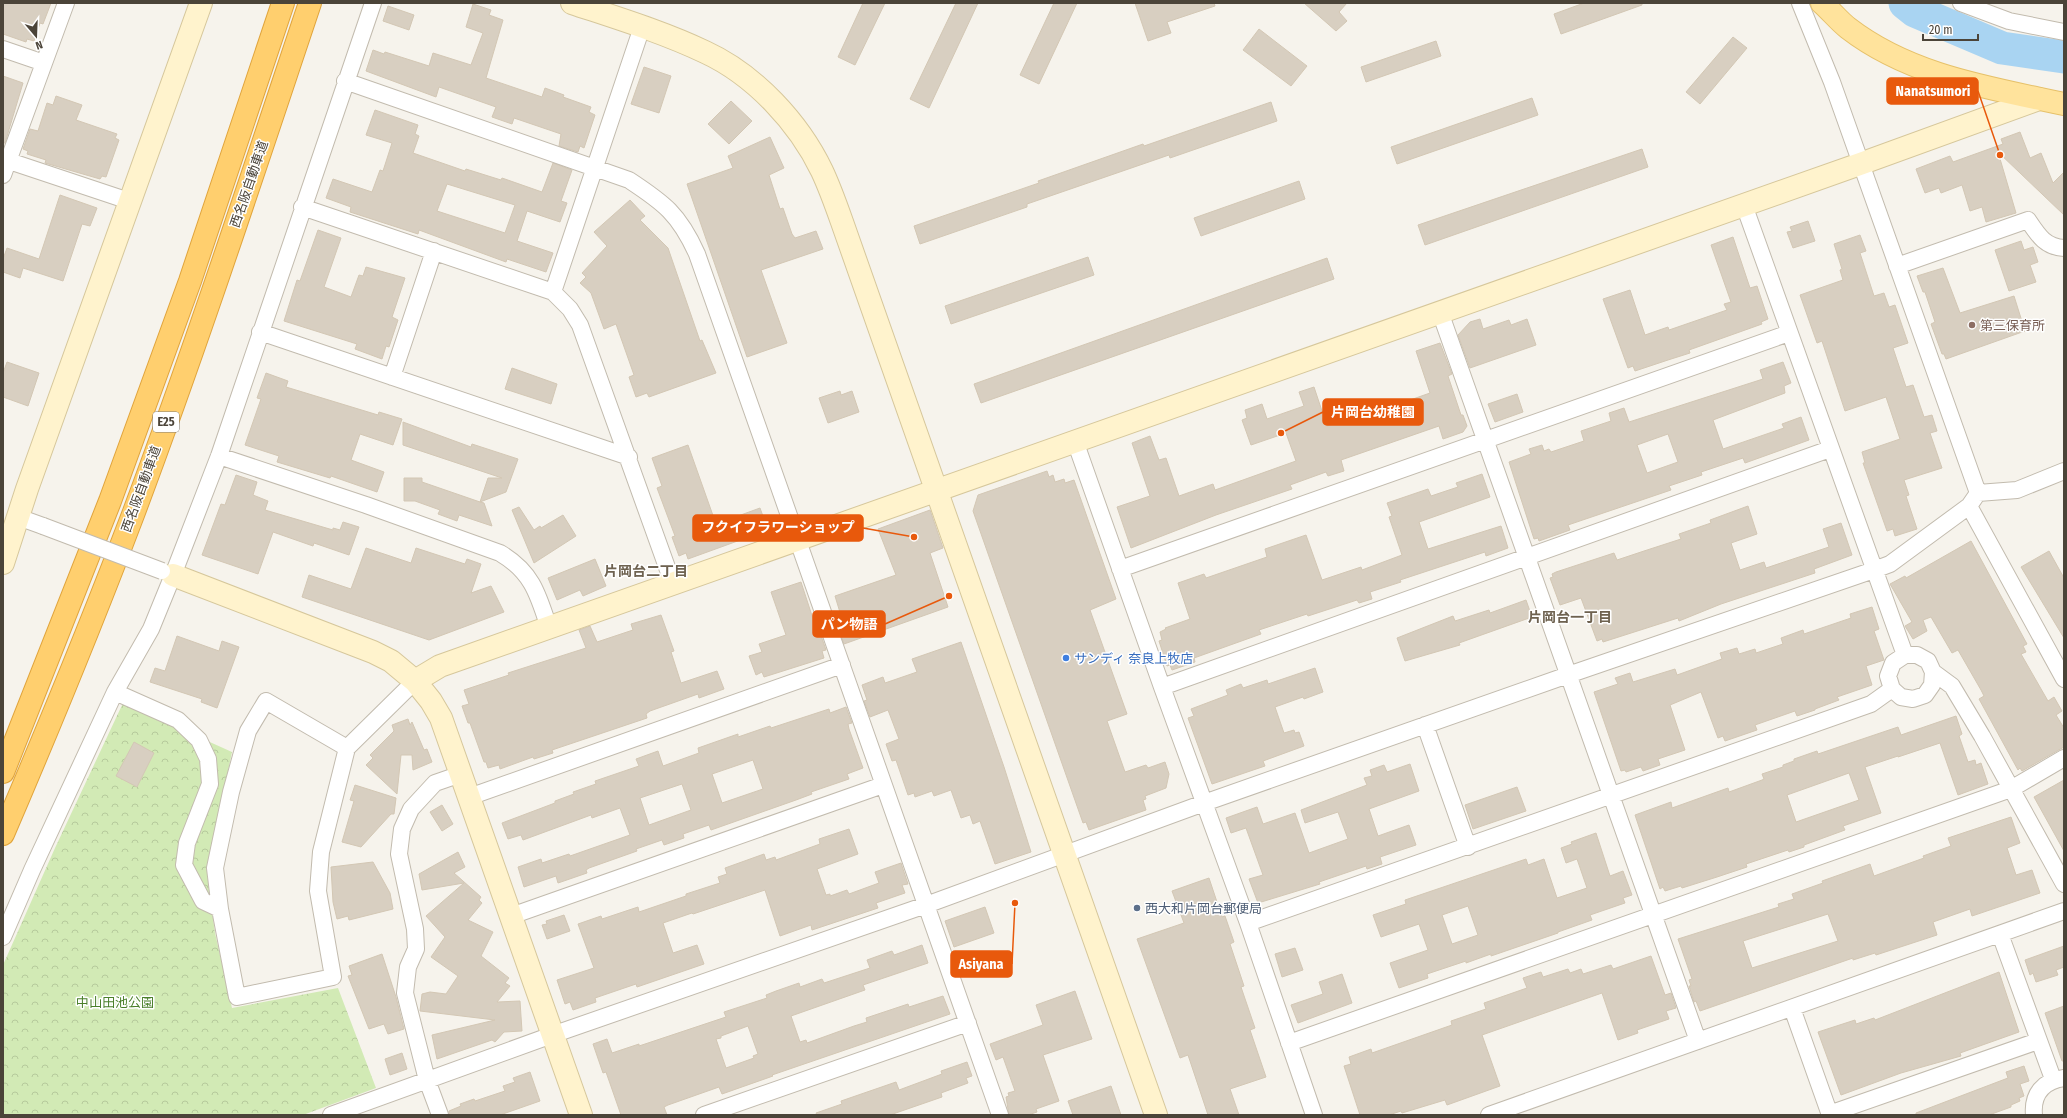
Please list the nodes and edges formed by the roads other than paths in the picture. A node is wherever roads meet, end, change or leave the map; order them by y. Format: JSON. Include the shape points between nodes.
{"nodes":[{"id":1,"x":66,"y":3,"type":"edge"},
{"id":2,"x":201,"y":3,"type":"edge"},
{"id":3,"x":283,"y":3,"type":"edge"},
{"id":4,"x":310,"y":3,"type":"edge"},
{"id":5,"x":373,"y":3,"type":"edge"},
{"id":6,"x":572,"y":3,"type":"edge"},
{"id":7,"x":1800,"y":3,"type":"edge"},
{"id":8,"x":1822,"y":3,"type":"edge"},
{"id":9,"x":1961,"y":3,"type":"edge"},
{"id":10,"x":642,"y":27,"type":"junction"},
{"id":11,"x":2064,"y":32,"type":"edge"},
{"id":12,"x":3,"y":49,"type":"edge"},
{"id":13,"x":44,"y":63,"type":"junction"},
{"id":14,"x":346,"y":81,"type":"junction"},
{"id":15,"x":2039,"y":99,"type":"junction"},
{"id":16,"x":2064,"y":104,"type":"edge"},
{"id":17,"x":1860,"y":164,"type":"junction"},
{"id":18,"x":5,"y":165,"type":"edge"},
{"id":19,"x":594,"y":169,"type":"junction"},
{"id":20,"x":129,"y":201,"type":"junction"},
{"id":21,"x":1744,"y":205,"type":"junction"},
{"id":22,"x":302,"y":207,"type":"junction"},
{"id":23,"x":2064,"y":248,"type":"edge"},
{"id":24,"x":434,"y":251,"type":"junction"},
{"id":25,"x":1897,"y":266,"type":"junction"},
{"id":26,"x":553,"y":292,"type":"junction"},
{"id":27,"x":1440,"y":312,"type":"junction"},
{"id":28,"x":260,"y":332,"type":"junction"},
{"id":29,"x":1789,"y":333,"type":"junction"},
{"id":30,"x":392,"y":377,"type":"junction"},
{"id":31,"x":1484,"y":439,"type":"junction"},
{"id":32,"x":1075,"y":441,"type":"junction"},
{"id":33,"x":1830,"y":449,"type":"junction"},
{"id":34,"x":219,"y":456,"type":"junction"},
{"id":35,"x":629,"y":457,"type":"junction"},
{"id":36,"x":2064,"y":471,"type":"edge"},
{"id":37,"x":936,"y":490,"type":"junction"},
{"id":38,"x":1974,"y":500,"type":"junction"},
{"id":39,"x":11,"y":514,"type":"edge"},
{"id":40,"x":797,"y":539,"type":"junction"},
{"id":41,"x":1526,"y":558,"type":"junction"},
{"id":42,"x":3,"y":563,"type":"edge"},
{"id":43,"x":1120,"y":569,"type":"junction"},
{"id":44,"x":1874,"y":570,"type":"junction"},
{"id":45,"x":167,"y":573,"type":"junction"},
{"id":46,"x":673,"y":584,"type":"junction"},
{"id":47,"x":549,"y":628,"type":"junction"},
{"id":48,"x":1905,"y":655,"type":"junction"},
{"id":49,"x":842,"y":665,"type":"junction"},
{"id":50,"x":1933,"y":672,"type":"junction"},
{"id":51,"x":1568,"y":675,"type":"junction"},
{"id":52,"x":2064,"y":679,"type":"edge"},
{"id":53,"x":415,"y":681,"type":"junction"},
{"id":54,"x":1162,"y":687,"type":"junction"},
{"id":55,"x":1892,"y":689,"type":"junction"},
{"id":56,"x":115,"y":692,"type":"junction"},
{"id":57,"x":1426,"y":725,"type":"junction"},
{"id":58,"x":347,"y":748,"type":"junction"},
{"id":59,"x":2064,"y":758,"type":"edge"},
{"id":60,"x":3,"y":772,"type":"edge"},
{"id":61,"x":460,"y":774,"type":"junction"},
{"id":62,"x":884,"y":785,"type":"junction"},
{"id":63,"x":2011,"y":789,"type":"junction"},
{"id":64,"x":1611,"y":796,"type":"junction"},
{"id":65,"x":469,"y":797,"type":"junction"},
{"id":66,"x":1204,"y":803,"type":"junction"},
{"id":67,"x":3,"y":834,"type":"edge"},
{"id":68,"x":1468,"y":847,"type":"junction"},
{"id":69,"x":1065,"y":854,"type":"junction"},
{"id":70,"x":2064,"y":884,"type":"edge"},
{"id":71,"x":926,"y":905,"type":"junction"},
{"id":72,"x":220,"y":909,"type":"junction"},
{"id":73,"x":2064,"y":911,"type":"edge"},
{"id":74,"x":1653,"y":914,"type":"junction"},
{"id":75,"x":511,"y":916,"type":"junction"},
{"id":76,"x":1248,"y":923,"type":"junction"},
{"id":77,"x":2000,"y":934,"type":"junction"},
{"id":78,"x":3,"y":937,"type":"edge"},
{"id":79,"x":1792,"y":1008,"type":"junction"},
{"id":80,"x":968,"y":1023,"type":"junction"},
{"id":81,"x":552,"y":1035,"type":"junction"},
{"id":82,"x":1698,"y":1041,"type":"junction"},
{"id":83,"x":2038,"y":1041,"type":"junction"},
{"id":84,"x":1289,"y":1043,"type":"junction"},
{"id":85,"x":2058,"y":1079,"type":"edge"},
{"id":86,"x":427,"y":1080,"type":"junction"},
{"id":87,"x":1830,"y":1114,"type":"edge"},
{"id":88,"x":331,"y":1115,"type":"edge"},
{"id":89,"x":440,"y":1115,"type":"edge"},
{"id":90,"x":581,"y":1115,"type":"edge"},
{"id":91,"x":704,"y":1115,"type":"edge"},
{"id":92,"x":1000,"y":1115,"type":"edge"},
{"id":93,"x":1156,"y":1115,"type":"edge"},
{"id":94,"x":1314,"y":1115,"type":"edge"},
{"id":95,"x":1489,"y":1115,"type":"edge"},
{"id":96,"x":2034,"y":1115,"type":"edge"}],
"edges":[{"from":1,"to":13,"type":"street"},
{"from":2,"to":20,"type":"street"},
{"from":3,"to":60,"type":"highway","name":"西名阪自動車道","number":"E25","via":[[190,281],[110,501]]},
{"from":4,"to":67,"type":"highway","name":"西名阪自動車道","number":"E25","via":[[214,289],[133,513]]},
{"from":5,"to":14,"type":"street"},
{"from":6,"to":10,"type":"street"},
{"from":7,"to":17,"type":"street","via":[[1832,82]]},
{"from":8,"to":15,"type":"main road","via":[[1848,28],[1907,63],[1945,76]]},
{"from":9,"to":11,"type":"street","via":[[2009,21]]},
{"from":10,"to":19,"type":"street"},
{"from":10,"to":37,"type":"street","via":[[706,52],[730,67],[773,103],[808,146],[833,195]]},
{"from":12,"to":13,"type":"street"},
{"from":13,"to":18,"type":"street"},
{"from":14,"to":19,"type":"street"},
{"from":14,"to":22,"type":"street"},
{"from":15,"to":16,"type":"main road"},
{"from":15,"to":17,"type":"street"},
{"from":17,"to":21,"type":"street"},
{"from":17,"to":25,"type":"street"},
{"from":18,"to":20,"type":"street"},
{"from":19,"to":26,"type":"street"},
{"from":19,"to":40,"type":"street","via":[[629,180],[651,194],[674,214],[688,235],[697,254]]},
{"from":20,"to":39,"type":"street"},
{"from":21,"to":27,"type":"street"},
{"from":21,"to":29,"type":"street"},
{"from":22,"to":24,"type":"street"},
{"from":22,"to":28,"type":"street"},
{"from":23,"to":25,"type":"street","via":[[2043,242],[2028,220]]},
{"from":24,"to":26,"type":"street"},
{"from":24,"to":30,"type":"street"},
{"from":25,"to":38,"type":"street"},
{"from":26,"to":35,"type":"street","via":[[570,309],[580,325]]},
{"from":27,"to":31,"type":"street"},
{"from":27,"to":32,"type":"street"},
{"from":28,"to":30,"type":"street"},
{"from":28,"to":34,"type":"street"},
{"from":29,"to":31,"type":"street"},
{"from":29,"to":33,"type":"street"},
{"from":30,"to":35,"type":"street"},
{"from":31,"to":41,"type":"street"},
{"from":31,"to":43,"type":"street"},
{"from":32,"to":37,"type":"street"},
{"from":32,"to":43,"type":"street"},
{"from":33,"to":41,"type":"street"},
{"from":33,"to":44,"type":"street"},
{"from":34,"to":45,"type":"street"},
{"from":34,"to":47,"type":"street","via":[[500,553],[528,577],[540,598]]},
{"from":35,"to":46,"type":"street"},
{"from":36,"to":38,"type":"street","via":[[2017,490]]},
{"from":37,"to":40,"type":"street"},
{"from":37,"to":69,"type":"street"},
{"from":38,"to":44,"type":"street","via":[[1890,564]]},
{"from":38,"to":52,"type":"street"},
{"from":39,"to":42,"type":"street"},
{"from":39,"to":45,"type":"street","bridge":true},
{"from":40,"to":46,"type":"street"},
{"from":40,"to":49,"type":"street"},
{"from":41,"to":51,"type":"street"},
{"from":41,"to":54,"type":"street"},
{"from":43,"to":54,"type":"street"},
{"from":44,"to":48,"type":"street"},
{"from":44,"to":51,"type":"street"},
{"from":45,"to":53,"type":"street","via":[[372,652],[392,662]]},
{"from":45,"to":56,"type":"street","via":[[151,629]]},
{"from":46,"to":47,"type":"street"},
{"from":47,"to":53,"type":"street","via":[[440,666]]},
{"from":48,"to":50,"type":"street","via":[[1917,655],[1928,662]]},
{"from":48,"to":55,"type":"street","via":[[1893,663],[1888,676]]},
{"from":49,"to":62,"type":"street"},
{"from":49,"to":65,"type":"street"},
{"from":50,"to":55,"type":"street","via":[[1932,685],[1925,695],[1913,699],[1901,697]]},
{"from":50,"to":63,"type":"street","via":[[1952,686]]},
{"from":51,"to":57,"type":"street"},
{"from":51,"to":64,"type":"street"},
{"from":53,"to":58,"type":"street"},
{"from":53,"to":61,"type":"street","via":[[441,718]]},
{"from":54,"to":66,"type":"street"},
{"from":55,"to":64,"type":"street","via":[[1871,704]]},
{"from":56,"to":72,"type":"street","via":[[178,720],[199,740],[205,752],[210,784],[187,843],[184,865],[203,901]]},
{"from":56,"to":78,"type":"street"},
{"from":57,"to":66,"type":"street"},
{"from":57,"to":68,"type":"street"},
{"from":58,"to":72,"type":"street","via":[[266,701],[248,730],[231,792],[215,868]]},
{"from":58,"to":72,"type":"street","via":[[320,852],[318,891],[333,977],[237,997]]},
{"from":59,"to":63,"type":"street"},
{"from":61,"to":65,"type":"street"},
{"from":61,"to":86,"type":"street","via":[[435,783],[411,809],[402,829],[399,854],[415,929],[416,948],[408,967],[405,993]]},
{"from":62,"to":71,"type":"street"},
{"from":62,"to":75,"type":"street"},
{"from":63,"to":70,"type":"street"},
{"from":63,"to":74,"type":"street"},
{"from":64,"to":68,"type":"street"},
{"from":64,"to":74,"type":"street"},
{"from":65,"to":75,"type":"street"},
{"from":66,"to":69,"type":"street"},
{"from":66,"to":76,"type":"street"},
{"from":68,"to":76,"type":"street"},
{"from":69,"to":71,"type":"street"},
{"from":69,"to":93,"type":"street"},
{"from":71,"to":80,"type":"street"},
{"from":71,"to":81,"type":"street"},
{"from":73,"to":77,"type":"street"},
{"from":74,"to":82,"type":"street"},
{"from":74,"to":84,"type":"street"},
{"from":75,"to":81,"type":"street"},
{"from":76,"to":84,"type":"street"},
{"from":77,"to":79,"type":"street"},
{"from":77,"to":83,"type":"street"},
{"from":79,"to":82,"type":"street"},
{"from":79,"to":87,"type":"street"},
{"from":80,"to":91,"type":"street"},
{"from":80,"to":92,"type":"street"},
{"from":81,"to":86,"type":"street"},
{"from":81,"to":90,"type":"street"},
{"from":82,"to":95,"type":"street"},
{"from":83,"to":85,"type":"street"},
{"from":83,"to":87,"type":"street"},
{"from":84,"to":94,"type":"street"},
{"from":85,"to":96,"type":"street","via":[[2041,1088],[2034,1100]]},
{"from":86,"to":88,"type":"street"},
{"from":86,"to":89,"type":"street"}]}
